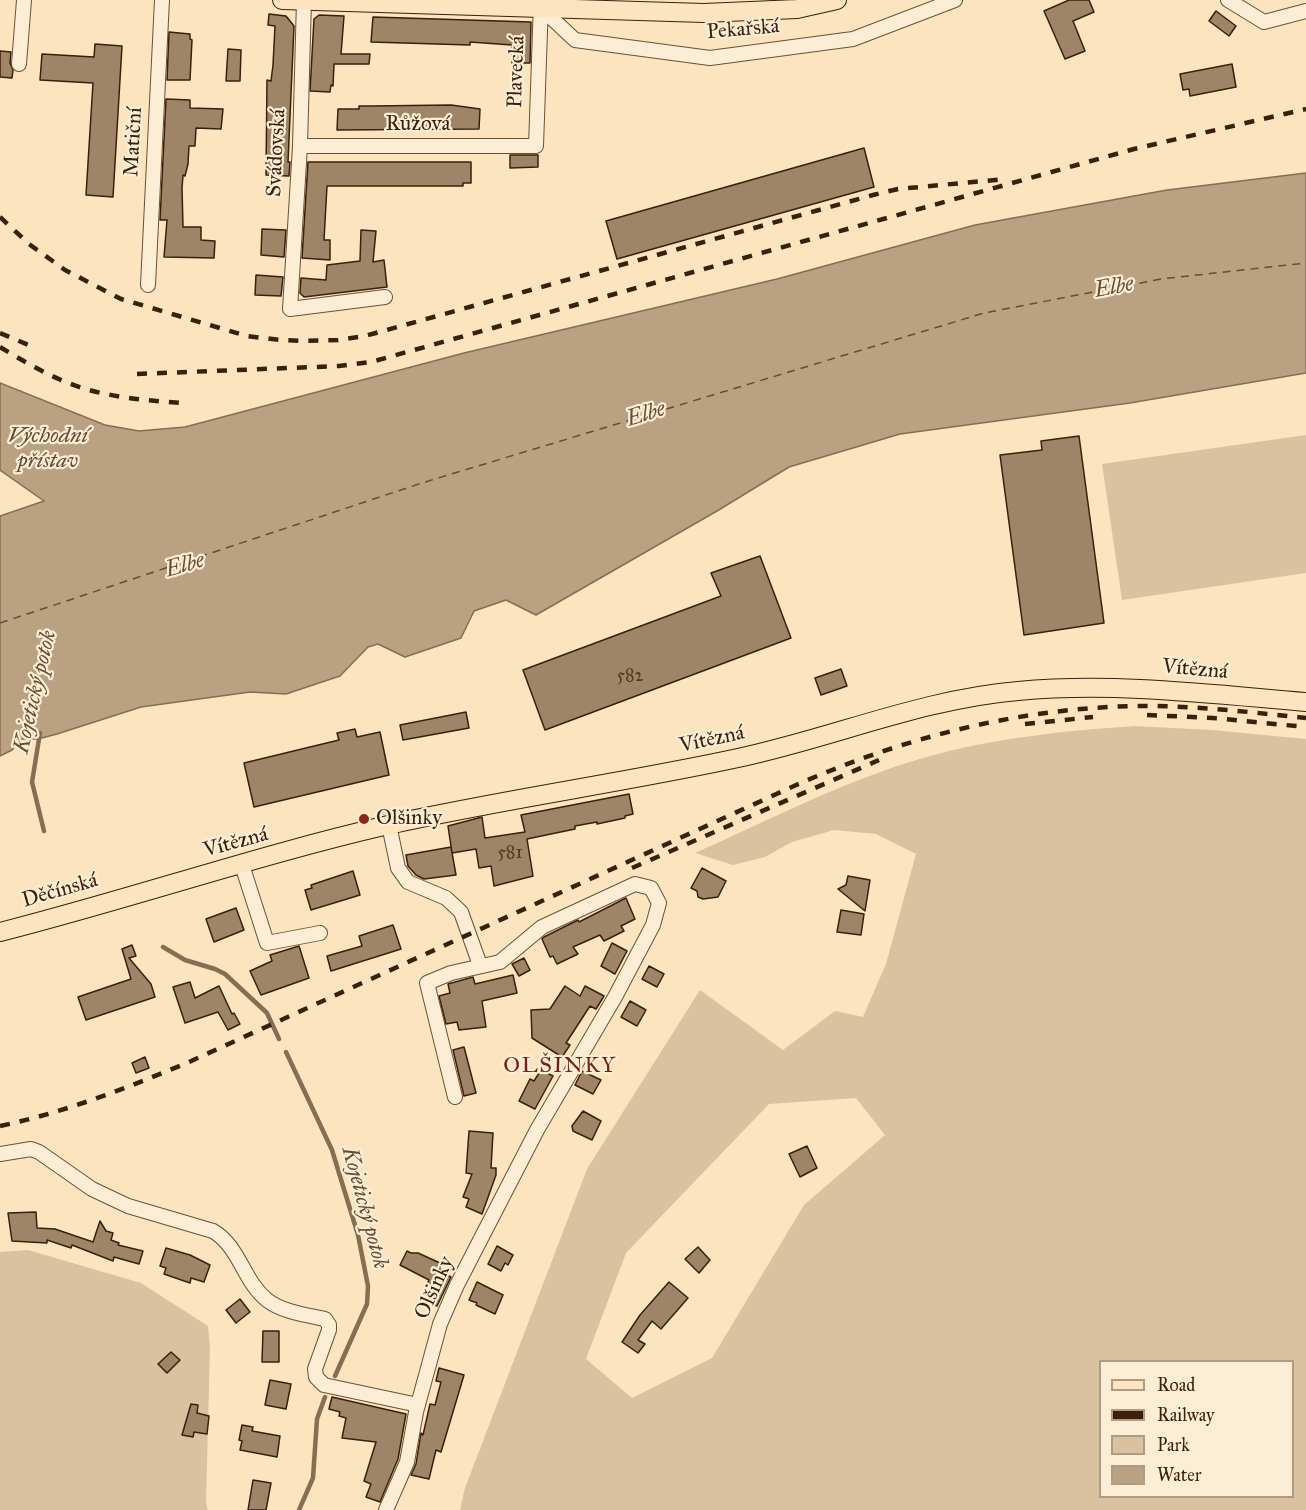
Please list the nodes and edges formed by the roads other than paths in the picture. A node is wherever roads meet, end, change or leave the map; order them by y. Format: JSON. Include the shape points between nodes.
{"nodes":[{"id":1,"x":24,"y":0,"type":"edge"},
{"id":2,"x":162,"y":0,"type":"edge"},
{"id":3,"x":282,"y":0,"type":"edge"},
{"id":4,"x":304,"y":0,"type":"edge"},
{"id":5,"x":837,"y":0,"type":"edge"},
{"id":6,"x":955,"y":0,"type":"edge"},
{"id":7,"x":1228,"y":0,"type":"edge"},
{"id":8,"x":541,"y":4,"type":"edge"},
{"id":9,"x":1306,"y":11,"type":"edge"},
{"id":10,"x":19,"y":64,"type":"dead end"},
{"id":11,"x":300,"y":146,"type":"junction"},
{"id":12,"x":536,"y":146,"type":"joint"},
{"id":13,"x":148,"y":285,"type":"dead end"},
{"id":14,"x":385,"y":297,"type":"dead end"},
{"id":15,"x":1306,"y":702,"type":"edge"},
{"id":16,"x":388,"y":825,"type":"junction"},
{"id":17,"x":242,"y":865,"type":"junction"},
{"id":18,"x":133,"y":894,"type":"joint"},
{"id":19,"x":0,"y":932,"type":"edge"},
{"id":20,"x":320,"y":933,"type":"dead end"},
{"id":21,"x":480,"y":965,"type":"junction"},
{"id":22,"x":455,"y":1097,"type":"dead end"},
{"id":23,"x":0,"y":1154,"type":"edge"},
{"id":24,"x":418,"y":1405,"type":"junction"},
{"id":25,"x":387,"y":1510,"type":"edge"}],
"edges":[{"from":1,"to":10,"type":"street"},
{"from":2,"to":13,"type":"street","name":"Matiční"},
{"from":3,"to":4,"type":"main road","name":"Pekařská"},
{"from":4,"to":8,"type":"main road","name":"Pekařská"},
{"from":4,"to":11,"type":"street","name":"Svádovská"},
{"from":5,"to":8,"type":"main road","name":"Pekařská","via":[[797,9],[704,13]]},
{"from":6,"to":8,"type":"street","name":"Pekařská","via":[[853,39],[710,58],[575,40]]},
{"from":7,"to":9,"type":"street","via":[[1264,22]]},
{"from":8,"to":12,"type":"street","name":"Plavecká"},
{"from":11,"to":12,"type":"street","name":"Růžová"},
{"from":11,"to":14,"type":"street","name":"Svádovská","via":[[290,309]]},
{"from":15,"to":16,"type":"main road","name":"Vítězná","via":[[1159,689],[1000,693],[940,702],[739,758]]},
{"from":16,"to":17,"type":"main road","name":"Vítězná"},
{"from":16,"to":21,"type":"street","via":[[398,868],[408,882],[446,898],[461,912]]},
{"from":17,"to":18,"type":"main road","name":"Vítězná"},
{"from":17,"to":20,"type":"street","via":[[267,943]]},
{"from":18,"to":19,"type":"main road","name":"Děčínská"},
{"from":21,"to":22,"type":"street","name":"Olšinky","via":[[427,983]]},
{"from":21,"to":24,"type":"street","name":"Olšinky","via":[[500,962],[542,927],[634,884],[651,888],[659,903],[653,925],[615,997],[537,1130],[457,1285],[440,1324]]},
{"from":23,"to":24,"type":"street","via":[[31,1149],[92,1189],[128,1206],[225,1238],[253,1286],[268,1301],[325,1319],[329,1330],[315,1369],[316,1377],[324,1385]]},
{"from":24,"to":25,"type":"street","name":"Olšinky","via":[[407,1462]]}]}
